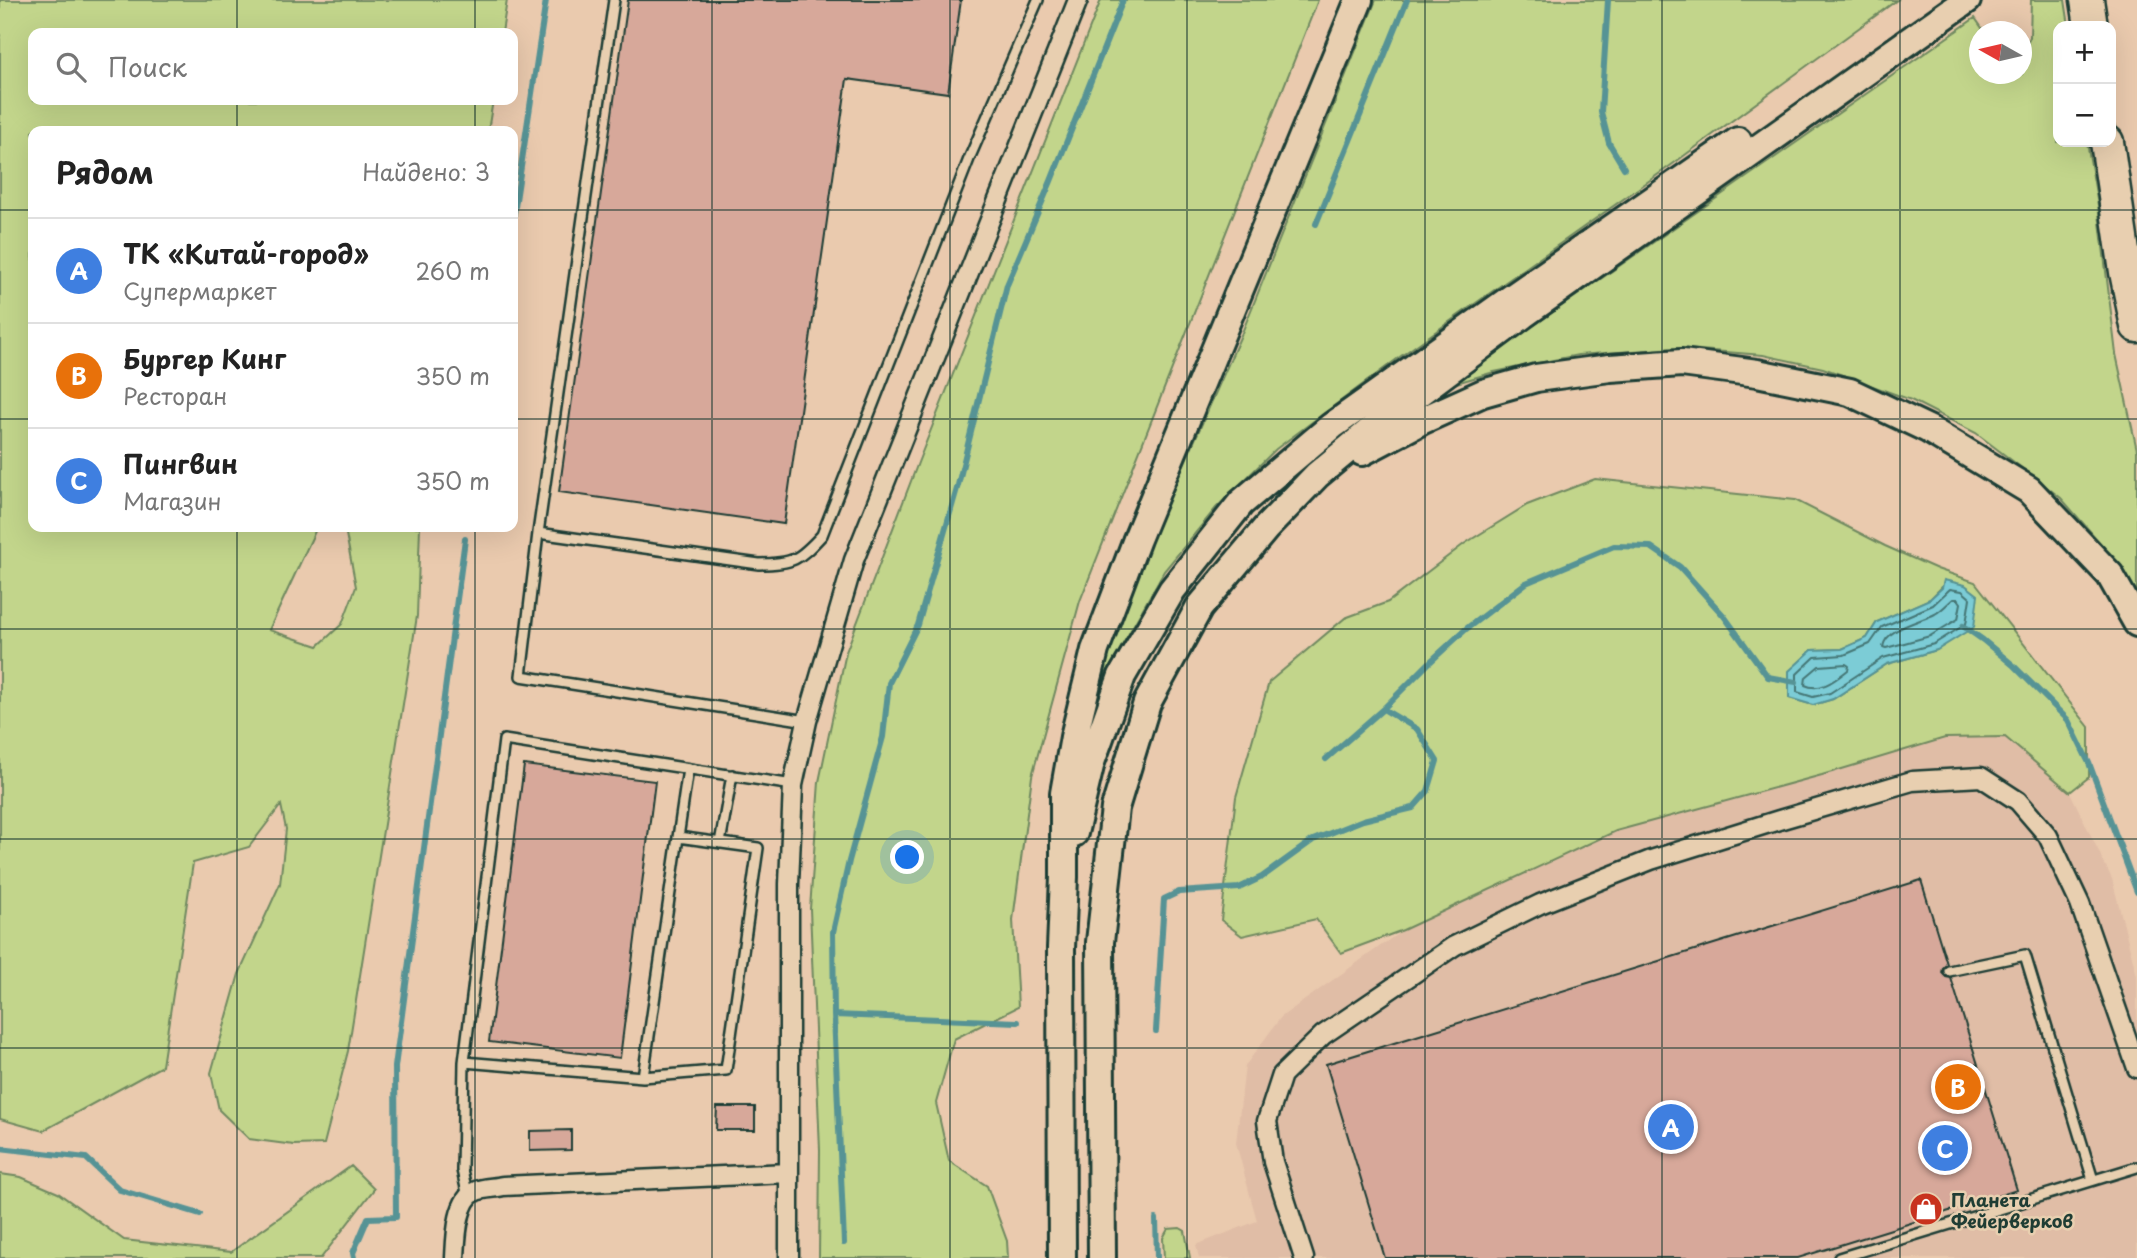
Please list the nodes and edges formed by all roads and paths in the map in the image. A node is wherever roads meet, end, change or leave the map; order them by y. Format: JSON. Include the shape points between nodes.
{"nodes":[{"id":1,"x":614,"y":0,"type":"edge"},
{"id":2,"x":1038,"y":0,"type":"edge"},
{"id":3,"x":1078,"y":0,"type":"edge"},
{"id":4,"x":1359,"y":0,"type":"edge"},
{"id":5,"x":1941,"y":0,"type":"edge"},
{"id":6,"x":1967,"y":0,"type":"edge"},
{"id":7,"x":2087,"y":0,"type":"edge"},
{"id":8,"x":2090,"y":21,"type":"edge"},
{"id":9,"x":2108,"y":147,"type":"edge"},
{"id":10,"x":2137,"y":326,"type":"edge"},
{"id":11,"x":1317,"y":475,"type":"junction"},
{"id":12,"x":538,"y":533,"type":"junction"},
{"id":13,"x":2137,"y":622,"type":"edge"},
{"id":14,"x":807,"y":721,"type":"junction"},
{"id":15,"x":688,"y":769,"type":"junction"},
{"id":16,"x":733,"y":775,"type":"junction"},
{"id":17,"x":793,"y":785,"type":"junction"},
{"id":18,"x":678,"y":837,"type":"junction"},
{"id":19,"x":720,"y":843,"type":"junction"},
{"id":20,"x":1064,"y":877,"type":"junction"},
{"id":21,"x":1949,"y":971,"type":"dead end"},
{"id":22,"x":464,"y":1062,"type":"junction"},
{"id":23,"x":2137,"y":1068,"type":"edge"},
{"id":24,"x":643,"y":1077,"type":"junction"},
{"id":25,"x":2137,"y":1167,"type":"edge"},
{"id":26,"x":788,"y":1173,"type":"junction"},
{"id":27,"x":2093,"y":1180,"type":"junction"},
{"id":28,"x":468,"y":1197,"type":"junction"},
{"id":29,"x":455,"y":1258,"type":"edge"},
{"id":30,"x":789,"y":1258,"type":"edge"},
{"id":31,"x":1062,"y":1258,"type":"edge"},
{"id":32,"x":1102,"y":1258,"type":"edge"},
{"id":33,"x":1304,"y":1258,"type":"edge"},
{"id":34,"x":1839,"y":1258,"type":"edge"}],
"edges":[{"from":1,"to":12,"type":"lane"},
{"from":2,"to":12,"type":"lane","via":[[969,159],[822,535],[805,554],[784,564],[759,564]]},
{"from":3,"to":14,"type":"street","via":[[853,560]]},
{"from":4,"to":20,"type":"main road","via":[[1094,650],[1064,793]]},
{"from":5,"to":20,"type":"main road","via":[[1376,394],[1241,503],[1172,590],[1122,676],[1091,762]]},
{"from":6,"to":11,"type":"main road","via":[[1523,315]]},
{"from":7,"to":8,"type":"highway"},
{"from":9,"to":10,"type":"highway"},
{"from":11,"to":13,"type":"main road","via":[[1483,393],[1536,378],[1682,363],[1757,373],[1850,392],[1928,429],[2029,490],[2110,575]]},
{"from":11,"to":32,"type":"main road","via":[[1199,608],[1147,704],[1115,808],[1100,942]]},
{"from":12,"to":14,"type":"lane","via":[[521,676]]},
{"from":14,"to":17,"type":"street"},
{"from":15,"to":16,"type":"lane"},
{"from":15,"to":18,"type":"lane"},
{"from":15,"to":22,"type":"lane","via":[[504,740]]},
{"from":16,"to":17,"type":"lane"},
{"from":16,"to":19,"type":"lane"},
{"from":17,"to":26,"type":"street"},
{"from":18,"to":19,"type":"lane"},
{"from":18,"to":24,"type":"lane"},
{"from":19,"to":24,"type":"lane","via":[[758,848],[726,1070]]},
{"from":20,"to":31,"type":"main road","via":[[1060,948]]},
{"from":21,"to":27,"type":"lane","via":[[2025,955]]},
{"from":22,"to":24,"type":"lane"},
{"from":22,"to":28,"type":"lane","via":[[462,1170]]},
{"from":23,"to":33,"type":"street","via":[[2080,904],[2048,836],[2018,801],[1981,776],[1912,781],[1651,860],[1540,904],[1454,946],[1323,1035],[1282,1075],[1267,1121],[1273,1161]]},
{"from":25,"to":27,"type":"lane"},
{"from":26,"to":28,"type":"street","via":[[503,1186]]},
{"from":26,"to":30,"type":"street"},
{"from":27,"to":34,"type":"lane"},
{"from":28,"to":29,"type":"street","via":[[457,1228]]}]}
